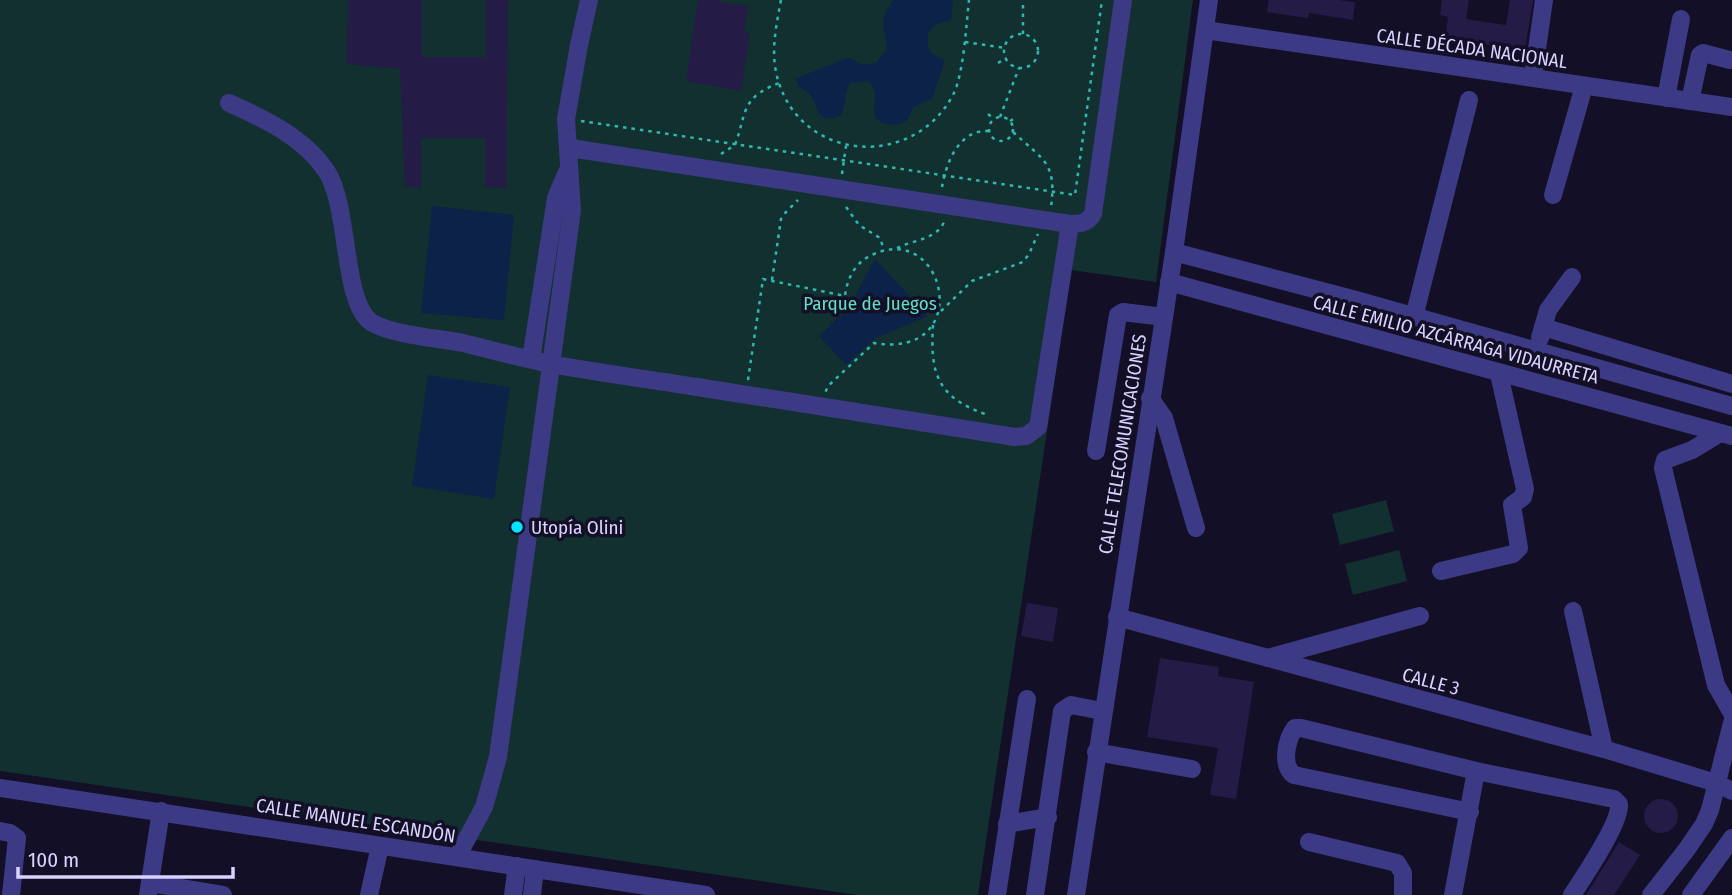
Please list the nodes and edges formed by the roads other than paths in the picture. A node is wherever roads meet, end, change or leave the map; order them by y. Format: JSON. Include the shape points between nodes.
{"nodes":[{"id":1,"x":589,"y":0,"type":"edge"},
{"id":2,"x":1124,"y":0,"type":"edge"},
{"id":3,"x":1209,"y":0,"type":"edge"},
{"id":4,"x":1544,"y":0,"type":"edge"},
{"id":5,"x":1681,"y":19,"type":"dead end"},
{"id":6,"x":1205,"y":30,"type":"junction"},
{"id":7,"x":1730,"y":60,"type":"dead end"},
{"id":8,"x":1533,"y":77,"type":"junction"},
{"id":9,"x":1584,"y":86,"type":"junction"},
{"id":10,"x":1665,"y":98,"type":"junction"},
{"id":11,"x":1469,"y":100,"type":"dead end"},
{"id":12,"x":1690,"y":102,"type":"junction"},
{"id":13,"x":229,"y":103,"type":"dead end"},
{"id":14,"x":1732,"y":107,"type":"edge"},
{"id":15,"x":570,"y":148,"type":"junction"},
{"id":16,"x":569,"y":169,"type":"junction"},
{"id":17,"x":1553,"y":195,"type":"dead end"},
{"id":18,"x":1070,"y":224,"type":"junction"},
{"id":19,"x":1174,"y":252,"type":"junction"},
{"id":20,"x":1572,"y":277,"type":"dead end"},
{"id":21,"x":1169,"y":282,"type":"junction"},
{"id":22,"x":1356,"y":300,"type":"junction"},
{"id":23,"x":1164,"y":317,"type":"junction"},
{"id":24,"x":1415,"y":317,"type":"junction"},
{"id":25,"x":1543,"y":327,"type":"junction"},
{"id":26,"x":1347,"y":330,"type":"junction"},
{"id":27,"x":1536,"y":352,"type":"junction"},
{"id":28,"x":531,"y":359,"type":"junction"},
{"id":29,"x":1570,"y":362,"type":"junction"},
{"id":30,"x":552,"y":364,"type":"junction"},
{"id":31,"x":1667,"y":364,"type":"junction"},
{"id":32,"x":1499,"y":374,"type":"junction"},
{"id":33,"x":1732,"y":384,"type":"edge"},
{"id":34,"x":1563,"y":390,"type":"junction"},
{"id":35,"x":1673,"y":390,"type":"junction"},
{"id":36,"x":1150,"y":398,"type":"junction"},
{"id":37,"x":1732,"y":406,"type":"edge"},
{"id":38,"x":1726,"y":434,"type":"edge"},
{"id":39,"x":1096,"y":451,"type":"dead end"},
{"id":40,"x":1196,"y":528,"type":"dead end"},
{"id":41,"x":1441,"y":571,"type":"dead end"},
{"id":42,"x":1573,"y":611,"type":"dead end"},
{"id":43,"x":1117,"y":617,"type":"junction"},
{"id":44,"x":1420,"y":617,"type":"dead end"},
{"id":45,"x":1268,"y":658,"type":"junction"},
{"id":46,"x":1027,"y":699,"type":"dead end"},
{"id":47,"x":1102,"y":711,"type":"junction"},
{"id":48,"x":1732,"y":713,"type":"edge"},
{"id":49,"x":1732,"y":723,"type":"edge"},
{"id":50,"x":1604,"y":749,"type":"junction"},
{"id":51,"x":1096,"y":752,"type":"junction"},
{"id":52,"x":1192,"y":769,"type":"dead end"},
{"id":53,"x":1476,"y":771,"type":"junction"},
{"id":54,"x":1724,"y":787,"type":"edge"},
{"id":55,"x":0,"y":788,"type":"edge"},
{"id":56,"x":161,"y":811,"type":"junction"},
{"id":57,"x":1469,"y":812,"type":"junction"},
{"id":58,"x":1048,"y":817,"type":"junction"},
{"id":59,"x":1007,"y":824,"type":"junction"},
{"id":60,"x":0,"y":831,"type":"edge"},
{"id":61,"x":1732,"y":838,"type":"edge"},
{"id":62,"x":1309,"y":842,"type":"dead end"},
{"id":63,"x":380,"y":846,"type":"junction"},
{"id":64,"x":457,"y":857,"type":"junction"},
{"id":65,"x":526,"y":867,"type":"junction"},
{"id":66,"x":149,"y":889,"type":"edge"},
{"id":67,"x":11,"y":895,"type":"edge"},
{"id":68,"x":223,"y":895,"type":"edge"},
{"id":69,"x":369,"y":895,"type":"edge"},
{"id":70,"x":513,"y":895,"type":"edge"},
{"id":71,"x":532,"y":895,"type":"edge"},
{"id":72,"x":706,"y":895,"type":"edge"},
{"id":73,"x":997,"y":895,"type":"edge"},
{"id":74,"x":1035,"y":895,"type":"edge"},
{"id":75,"x":1076,"y":895,"type":"edge"},
{"id":76,"x":1403,"y":895,"type":"edge"},
{"id":77,"x":1453,"y":895,"type":"edge"},
{"id":78,"x":1572,"y":895,"type":"edge"},
{"id":79,"x":1651,"y":895,"type":"edge"},
{"id":80,"x":1690,"y":895,"type":"edge"}],
"edges":[{"from":1,"to":15,"type":"street","via":[[566,119]]},
{"from":2,"to":18,"type":"street","via":[[1093,214],[1089,220]]},
{"from":3,"to":6,"type":"street","name":"CALLE TELECOMUNICACIONES"},
{"from":4,"to":8,"type":"street"},
{"from":5,"to":10,"type":"street"},
{"from":6,"to":8,"type":"street","name":"CALLE DÉCADA NACIONAL"},
{"from":6,"to":19,"type":"street","name":"CALLE TELECOMUNICACIONES"},
{"from":7,"to":12,"type":"street","via":[[1700,55]]},
{"from":8,"to":9,"type":"street","name":"CALLE DÉCADA NACIONAL"},
{"from":9,"to":10,"type":"street","name":"CALLE DÉCADA NACIONAL"},
{"from":9,"to":17,"type":"street"},
{"from":10,"to":12,"type":"street","name":"CALLE DÉCADA NACIONAL"},
{"from":11,"to":24,"type":"street"},
{"from":12,"to":14,"type":"street","name":"CALLE DÉCADA NACIONAL"},
{"from":13,"to":28,"type":"street","via":[[298,140],[327,172],[338,198],[359,308],[369,321]]},
{"from":15,"to":16,"type":"street"},
{"from":15,"to":18,"type":"street"},
{"from":16,"to":28,"type":"street","via":[[556,198]]},
{"from":16,"to":30,"type":"street","via":[[572,211]]},
{"from":18,"to":30,"type":"street","via":[[1038,427],[1021,437]]},
{"from":19,"to":21,"type":"street","name":"CALLE TELECOMUNICACIONES"},
{"from":19,"to":22,"type":"street","name":"CALLE EMILIO AZCÁRRAGA VIDAURRETA"},
{"from":20,"to":25,"type":"street","via":[[1548,310]]},
{"from":21,"to":23,"type":"street","name":"CALLE TELECOMUNICACIONES"},
{"from":21,"to":26,"type":"street","name":"CALLE EMILIO AZCÁRRAGA VIDAURRETA"},
{"from":22,"to":24,"type":"street","name":"CALLE EMILIO AZCÁRRAGA VIDAURRETA"},
{"from":22,"to":26,"type":"street"},
{"from":23,"to":36,"type":"street","name":"CALLE TELECOMUNICACIONES"},
{"from":23,"to":39,"type":"street","via":[[1118,315]]},
{"from":24,"to":27,"type":"street","name":"CALLE EMILIO AZCÁRRAGA VIDAURRETA"},
{"from":25,"to":27,"type":"street"},
{"from":25,"to":31,"type":"street"},
{"from":26,"to":32,"type":"street","name":"CALLE EMILIO AZCÁRRAGA VIDAURRETA"},
{"from":27,"to":29,"type":"street","name":"CALLE EMILIO AZCÁRRAGA VIDAURRETA"},
{"from":28,"to":30,"type":"street"},
{"from":29,"to":34,"type":"street"},
{"from":29,"to":35,"type":"street","name":"CALLE EMILIO AZCÁRRAGA VIDAURRETA"},
{"from":30,"to":64,"type":"street","via":[[498,757],[484,807]]},
{"from":31,"to":33,"type":"street"},
{"from":31,"to":35,"type":"street"},
{"from":32,"to":34,"type":"street","name":"CALLE EMILIO AZCÁRRAGA VIDAURRETA"},
{"from":32,"to":41,"type":"street","via":[[1525,489],[1512,505],[1520,548],[1513,554]]},
{"from":34,"to":38,"type":"street","name":"CALLE EMILIO AZCÁRRAGA VIDAURRETA"},
{"from":35,"to":37,"type":"street","name":"CALLE EMILIO AZCÁRRAGA VIDAURRETA"},
{"from":36,"to":40,"type":"street","via":[[1164,418]]},
{"from":36,"to":43,"type":"street","name":"CALLE TELECOMUNICACIONES"},
{"from":38,"to":48,"type":"street","via":[[1665,460],[1663,468],[1716,685]]},
{"from":42,"to":50,"type":"street"},
{"from":43,"to":45,"type":"street","name":"CALLE 3"},
{"from":43,"to":47,"type":"street","name":"CALLE TELECOMUNICACIONES"},
{"from":44,"to":45,"type":"street"},
{"from":45,"to":50,"type":"street","name":"CALLE 3"},
{"from":46,"to":59,"type":"street"},
{"from":47,"to":51,"type":"street","name":"CALLE TELECOMUNICACIONES"},
{"from":47,"to":58,"type":"street","via":[[1071,705],[1062,711]]},
{"from":49,"to":54,"type":"street"},
{"from":50,"to":54,"type":"street","name":"CALLE 3"},
{"from":51,"to":52,"type":"street"},
{"from":51,"to":75,"type":"street","name":"CALLE TELECOMUNICACIONES"},
{"from":53,"to":57,"type":"street"},
{"from":53,"to":57,"type":"street","via":[[1298,728],[1291,733],[1285,764],[1294,775]]},
{"from":53,"to":78,"type":"street","via":[[1614,799],[1619,804],[1601,848]]},
{"from":54,"to":79,"type":"street","via":[[1704,824]]},
{"from":55,"to":56,"type":"street","name":"CALLE MANUEL ESCANDÓN"},
{"from":56,"to":63,"type":"street","name":"CALLE MANUEL ESCANDÓN"},
{"from":56,"to":66,"type":"street"},
{"from":57,"to":77,"type":"street"},
{"from":58,"to":59,"type":"street"},
{"from":58,"to":74,"type":"street"},
{"from":59,"to":73,"type":"street"},
{"from":60,"to":67,"type":"street","via":[[17,838]]},
{"from":61,"to":80,"type":"street"},
{"from":62,"to":76,"type":"street","via":[[1397,863],[1403,873]]},
{"from":63,"to":64,"type":"street","name":"CALLE MANUEL ESCANDÓN"},
{"from":63,"to":69,"type":"street"},
{"from":64,"to":65,"type":"street","name":"CALLE MANUEL ESCANDÓN"},
{"from":65,"to":70,"type":"street"},
{"from":65,"to":71,"type":"street"},
{"from":65,"to":72,"type":"street","name":"CALLE MANUEL ESCANDÓN"},
{"from":66,"to":68,"type":"street"}]}
